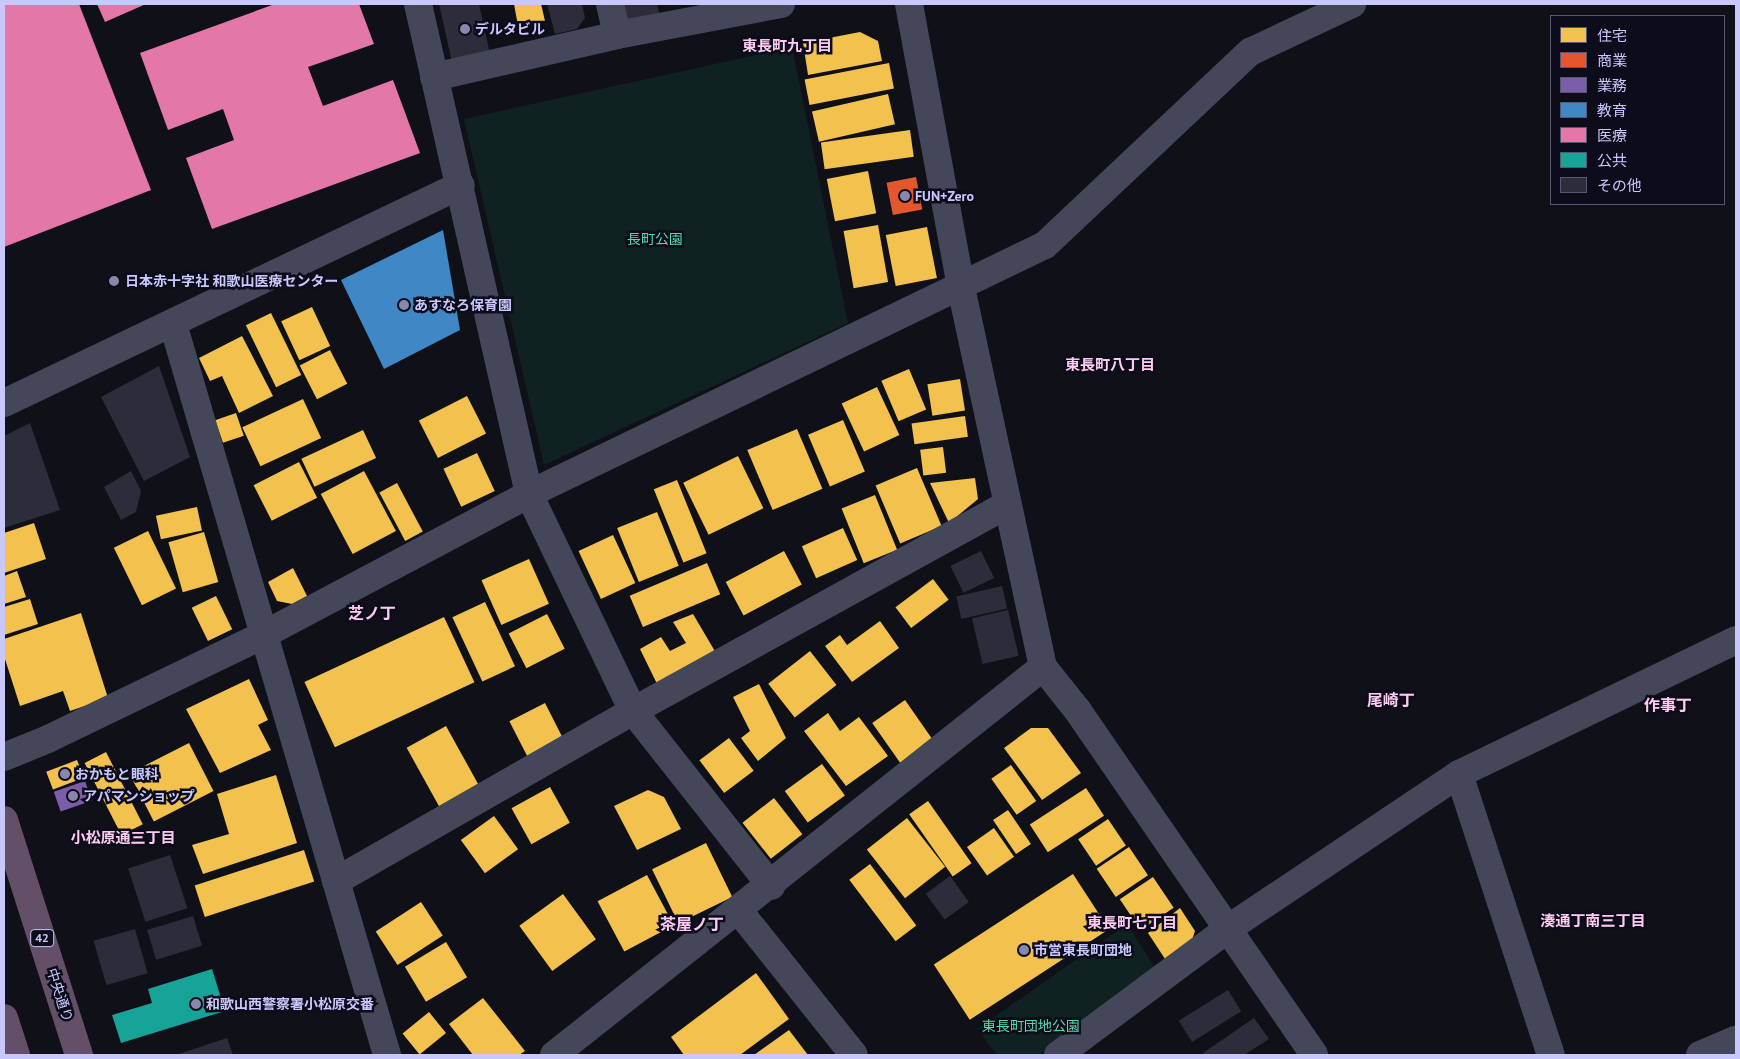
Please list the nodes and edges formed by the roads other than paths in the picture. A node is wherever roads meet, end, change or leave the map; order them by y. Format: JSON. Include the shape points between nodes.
{"nodes":[{"id":1,"x":418,"y":4,"type":"edge"},
{"id":2,"x":610,"y":4,"type":"edge"},
{"id":3,"x":781,"y":4,"type":"edge"},
{"id":4,"x":909,"y":4,"type":"edge"},
{"id":5,"x":1352,"y":4,"type":"edge"},
{"id":6,"x":617,"y":35,"type":"junction"},
{"id":7,"x":434,"y":77,"type":"junction"},
{"id":8,"x":461,"y":185,"type":"junction"},
{"id":9,"x":960,"y":283,"type":"junction"},
{"id":10,"x":173,"y":324,"type":"junction"},
{"id":11,"x":4,"y":404,"type":"edge"},
{"id":12,"x":529,"y":494,"type":"junction"},
{"id":13,"x":1006,"y":505,"type":"junction"},
{"id":14,"x":263,"y":635,"type":"junction"},
{"id":15,"x":1736,"y":640,"type":"edge"},
{"id":16,"x":1043,"y":667,"type":"junction"},
{"id":17,"x":633,"y":711,"type":"junction"},
{"id":18,"x":4,"y":757,"type":"edge"},
{"id":19,"x":1460,"y":774,"type":"junction"},
{"id":20,"x":4,"y":820,"type":"edge"},
{"id":21,"x":336,"y":881,"type":"junction"},
{"id":22,"x":771,"y":886,"type":"junction"},
{"id":23,"x":739,"y":911,"type":"junction"},
{"id":24,"x":1229,"y":928,"type":"junction"},
{"id":25,"x":4,"y":1018,"type":"edge"},
{"id":26,"x":1736,"y":1040,"type":"edge"},
{"id":27,"x":16,"y":1055,"type":"edge"},
{"id":28,"x":79,"y":1055,"type":"edge"},
{"id":29,"x":387,"y":1055,"type":"edge"},
{"id":30,"x":554,"y":1055,"type":"edge"},
{"id":31,"x":854,"y":1055,"type":"edge"},
{"id":32,"x":1058,"y":1055,"type":"edge"},
{"id":33,"x":1314,"y":1055,"type":"edge"},
{"id":34,"x":1551,"y":1055,"type":"edge"},
{"id":35,"x":1700,"y":1055,"type":"edge"}],
"edges":[{"from":1,"to":7,"type":"street"},
{"from":2,"to":6,"type":"street"},
{"from":3,"to":6,"type":"street"},
{"from":4,"to":9,"type":"street"},
{"from":5,"to":9,"type":"street","via":[[1250,52],[1045,245]]},
{"from":6,"to":7,"type":"street"},
{"from":7,"to":8,"type":"street"},
{"from":8,"to":10,"type":"street"},
{"from":8,"to":12,"type":"street"},
{"from":9,"to":12,"type":"street"},
{"from":9,"to":13,"type":"street"},
{"from":10,"to":11,"type":"street"},
{"from":10,"to":14,"type":"street"},
{"from":12,"to":14,"type":"street"},
{"from":12,"to":17,"type":"street"},
{"from":13,"to":16,"type":"street"},
{"from":13,"to":17,"type":"street"},
{"from":14,"to":18,"type":"street","via":[[48,740]]},
{"from":14,"to":21,"type":"street"},
{"from":15,"to":19,"type":"street"},
{"from":16,"to":22,"type":"street"},
{"from":16,"to":24,"type":"street","via":[[1078,711]]},
{"from":17,"to":21,"type":"street"},
{"from":17,"to":22,"type":"street"},
{"from":19,"to":24,"type":"street"},
{"from":19,"to":34,"type":"street"},
{"from":20,"to":28,"type":"highway","name":"中央通り","number":"42"},
{"from":21,"to":29,"type":"street"},
{"from":22,"to":23,"type":"street"},
{"from":23,"to":30,"type":"street"},
{"from":23,"to":31,"type":"street"},
{"from":24,"to":32,"type":"street"},
{"from":24,"to":33,"type":"street"},
{"from":25,"to":27,"type":"highway"},
{"from":26,"to":35,"type":"street"}]}
